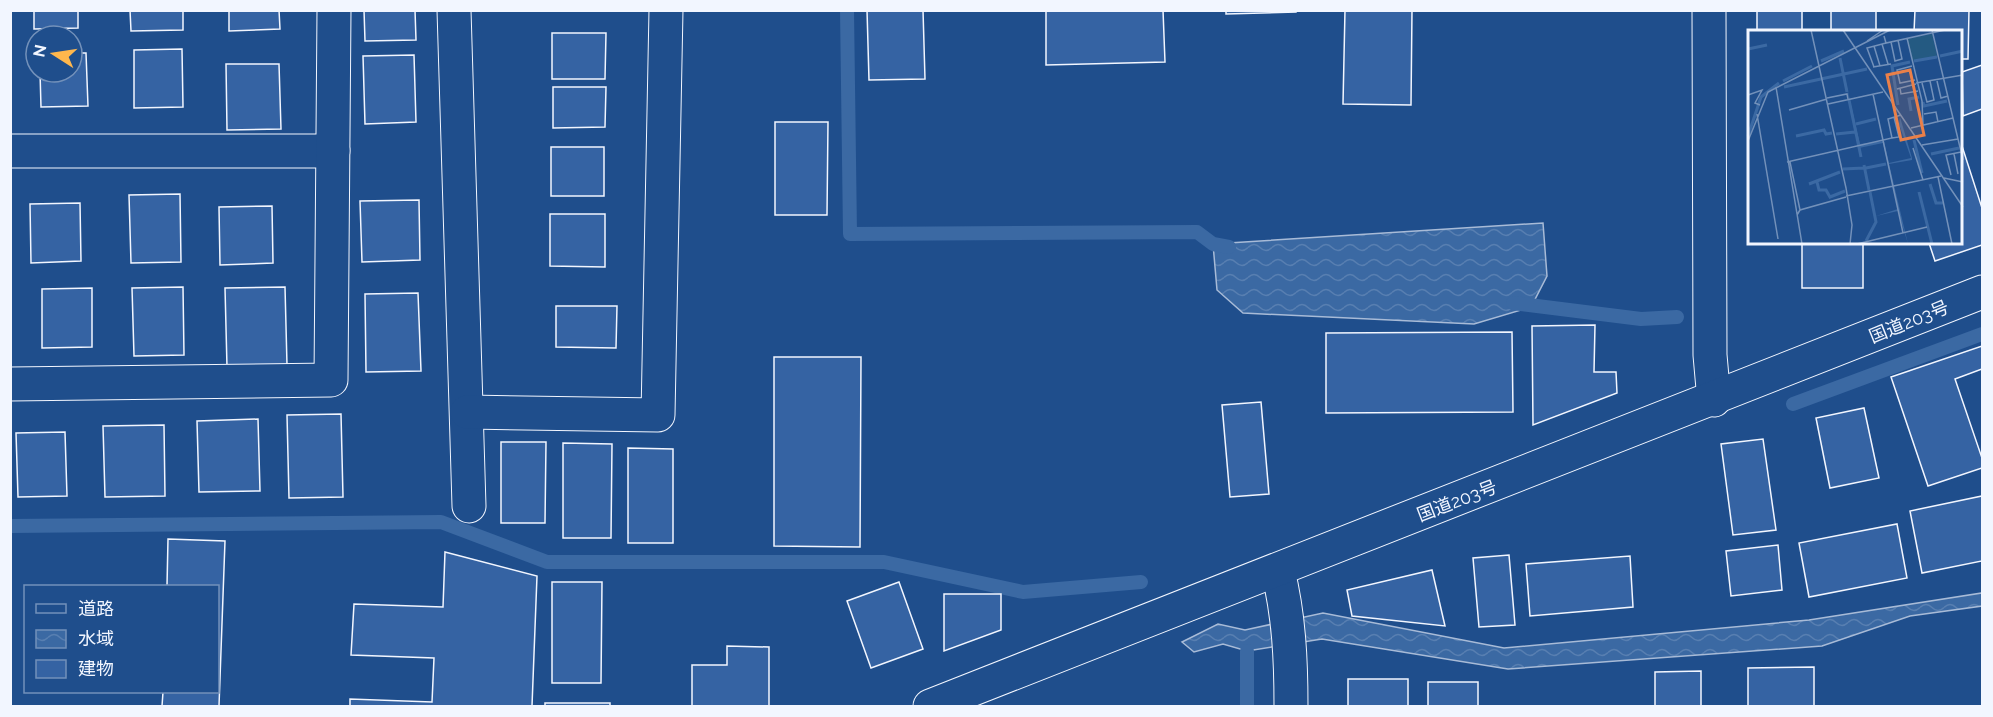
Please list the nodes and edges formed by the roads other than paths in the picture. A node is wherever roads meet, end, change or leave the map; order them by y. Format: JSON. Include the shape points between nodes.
{"nodes":[{"id":1,"x":334,"y":10,"type":"edge"},
{"id":2,"x":454,"y":10,"type":"edge"},
{"id":3,"x":666,"y":10,"type":"edge"},
{"id":4,"x":1709,"y":10,"type":"edge"},
{"id":5,"x":10,"y":151,"type":"edge"},
{"id":6,"x":333,"y":151,"type":"junction"},
{"id":7,"x":1983,"y":292,"type":"edge"},
{"id":8,"x":10,"y":384,"type":"edge"},
{"id":9,"x":1714,"y":400,"type":"junction"},
{"id":10,"x":467,"y":412,"type":"junction"},
{"id":11,"x":470,"y":506,"type":"dead end"},
{"id":12,"x":1278,"y":571,"type":"junction"},
{"id":13,"x":930,"y":706,"type":"edge"},
{"id":14,"x":1291,"y":706,"type":"edge"}],
"edges":[{"from":1,"to":6,"type":"main road"},
{"from":2,"to":10,"type":"main road"},
{"from":3,"to":10,"type":"main road","via":[[658,416]]},
{"from":4,"to":9,"type":"main road","via":[[1710,355]]},
{"from":5,"to":6,"type":"main road"},
{"from":6,"to":8,"type":"main road","via":[[331,380]]},
{"from":7,"to":9,"type":"main road","name":"国道203号"},
{"from":9,"to":12,"type":"main road","name":"国道203号"},
{"from":10,"to":11,"type":"main road"},
{"from":12,"to":13,"type":"main road","name":"国道203号"},
{"from":12,"to":14,"type":"main road","via":[[1291,651]]}]}
